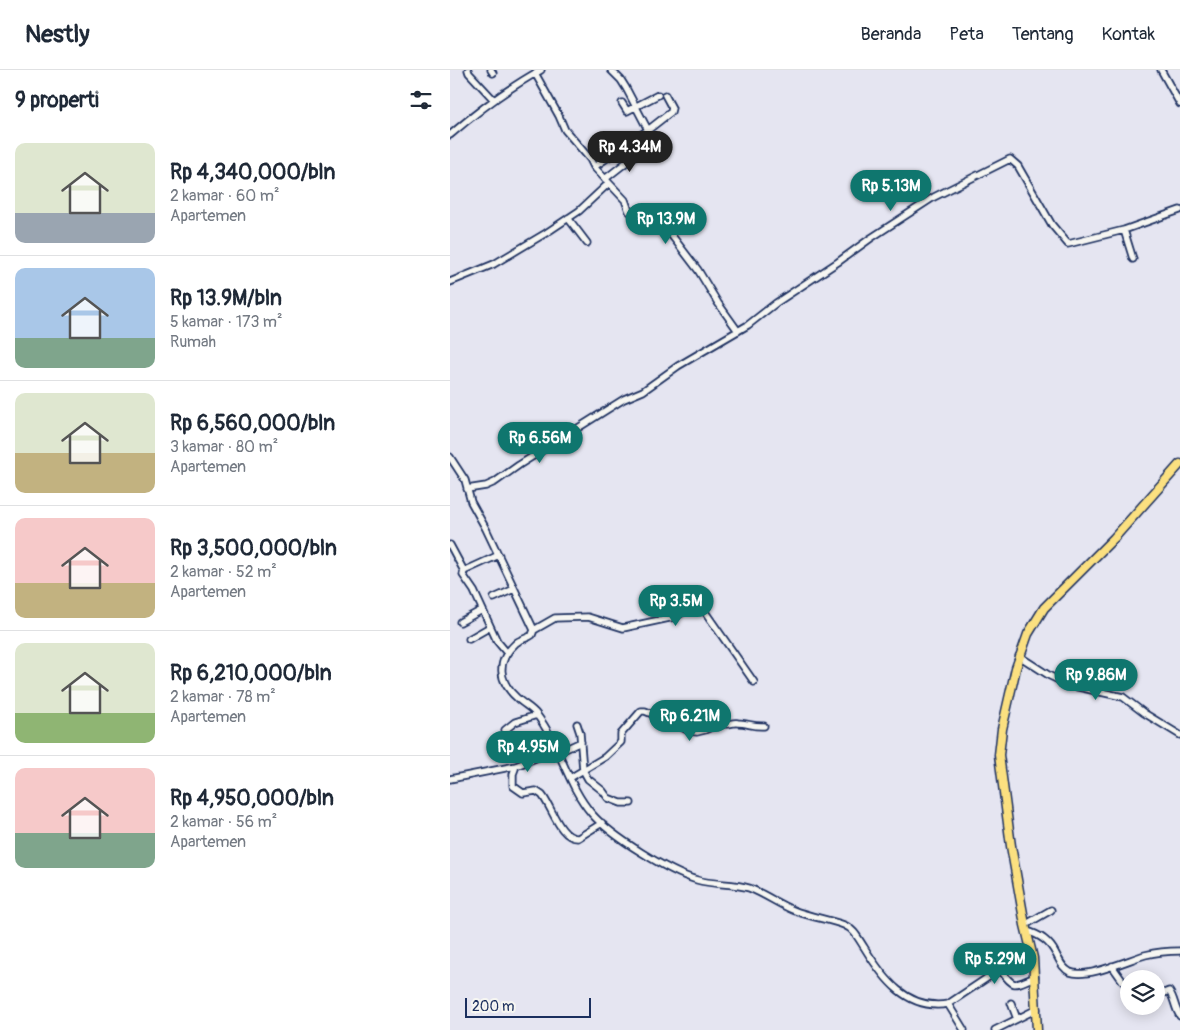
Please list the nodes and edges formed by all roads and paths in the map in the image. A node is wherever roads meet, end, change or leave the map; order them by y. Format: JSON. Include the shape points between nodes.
{"nodes":[{"id":1,"x":468,"y":70,"type":"edge"},
{"id":2,"x":612,"y":70,"type":"edge"},
{"id":3,"x":1162,"y":70,"type":"edge"},
{"id":4,"x":538,"y":72,"type":"edge"},
{"id":5,"x":658,"y":95,"type":"dead end"},
{"id":6,"x":665,"y":95,"type":"dead end"},
{"id":7,"x":494,"y":100,"type":"junction"},
{"id":8,"x":622,"y":104,"type":"dead end"},
{"id":9,"x":1180,"y":104,"type":"edge"},
{"id":10,"x":636,"y":106,"type":"junction"},
{"id":11,"x":648,"y":130,"type":"junction"},
{"id":12,"x":450,"y":135,"type":"edge"},
{"id":13,"x":642,"y":150,"type":"dead end"},
{"id":14,"x":594,"y":167,"type":"junction"},
{"id":15,"x":607,"y":181,"type":"junction"},
{"id":16,"x":1180,"y":210,"type":"edge"},
{"id":17,"x":568,"y":218,"type":"junction"},
{"id":18,"x":1124,"y":230,"type":"junction"},
{"id":19,"x":587,"y":244,"type":"dead end"},
{"id":20,"x":1133,"y":258,"type":"dead end"},
{"id":21,"x":450,"y":282,"type":"edge"},
{"id":22,"x":738,"y":330,"type":"junction"},
{"id":23,"x":450,"y":457,"type":"edge"},
{"id":24,"x":1180,"y":464,"type":"edge"},
{"id":25,"x":467,"y":489,"type":"junction"},
{"id":26,"x":450,"y":544,"type":"edge"},
{"id":27,"x":499,"y":555,"type":"junction"},
{"id":28,"x":464,"y":571,"type":"junction"},
{"id":29,"x":514,"y":589,"type":"junction"},
{"id":30,"x":494,"y":598,"type":"dead end"},
{"id":31,"x":482,"y":610,"type":"junction"},
{"id":32,"x":460,"y":622,"type":"dead end"},
{"id":33,"x":490,"y":627,"type":"junction"},
{"id":34,"x":534,"y":630,"type":"junction"},
{"id":35,"x":469,"y":639,"type":"dead end"},
{"id":36,"x":507,"y":653,"type":"junction"},
{"id":37,"x":1020,"y":656,"type":"junction"},
{"id":38,"x":754,"y":682,"type":"dead end"},
{"id":39,"x":537,"y":715,"type":"junction"},
{"id":40,"x":577,"y":724,"type":"dead end"},
{"id":41,"x":764,"y":726,"type":"dead end"},
{"id":42,"x":505,"y":730,"type":"dead end"},
{"id":43,"x":1180,"y":736,"type":"edge"},
{"id":44,"x":581,"y":742,"type":"junction"},
{"id":45,"x":557,"y":749,"type":"junction"},
{"id":46,"x":545,"y":753,"type":"dead end"},
{"id":47,"x":538,"y":756,"type":"dead end"},
{"id":48,"x":516,"y":766,"type":"junction"},
{"id":49,"x":583,"y":770,"type":"junction"},
{"id":50,"x":570,"y":778,"type":"junction"},
{"id":51,"x":450,"y":779,"type":"edge"},
{"id":52,"x":632,"y":803,"type":"dead end"},
{"id":53,"x":602,"y":823,"type":"junction"},
{"id":54,"x":1051,"y":910,"type":"dead end"},
{"id":55,"x":1026,"y":928,"type":"junction"},
{"id":56,"x":1180,"y":951,"type":"edge"},
{"id":57,"x":1112,"y":966,"type":"junction"},
{"id":58,"x":1035,"y":977,"type":"junction"},
{"id":59,"x":1120,"y":977,"type":"edge"},
{"id":60,"x":1165,"y":993,"type":"edge"},
{"id":61,"x":1011,"y":1003,"type":"dead end"},
{"id":62,"x":948,"y":1004,"type":"junction"},
{"id":63,"x":1037,"y":1009,"type":"junction"},
{"id":64,"x":1180,"y":1016,"type":"edge"},
{"id":65,"x":1018,"y":1019,"type":"junction"},
{"id":66,"x":964,"y":1030,"type":"edge"},
{"id":67,"x":995,"y":1030,"type":"edge"},
{"id":68,"x":1037,"y":1030,"type":"edge"}],
"edges":[{"from":1,"to":7,"type":"street"},
{"from":2,"to":10,"type":"street"},
{"from":3,"to":9,"type":"street"},
{"from":4,"to":7,"type":"street"},
{"from":4,"to":14,"type":"street","via":[[565,130]]},
{"from":5,"to":10,"type":"street"},
{"from":6,"to":11,"type":"street","via":[[671,112]]},
{"from":7,"to":12,"type":"street"},
{"from":8,"to":10,"type":"street","via":[[627,112]]},
{"from":10,"to":11,"type":"street"},
{"from":11,"to":14,"type":"street"},
{"from":13,"to":15,"type":"street"},
{"from":14,"to":15,"type":"street"},
{"from":15,"to":17,"type":"street","via":[[588,203]]},
{"from":15,"to":22,"type":"street","via":[[625,200],[631,214],[666,228]]},
{"from":16,"to":18,"type":"street"},
{"from":17,"to":19,"type":"street"},
{"from":17,"to":21,"type":"street","via":[[494,264]]},
{"from":18,"to":20,"type":"street"},
{"from":18,"to":22,"type":"street","via":[[1066,243],[1018,166],[1010,159],[934,197]]},
{"from":22,"to":25,"type":"street","via":[[495,482]]},
{"from":23,"to":25,"type":"street"},
{"from":24,"to":37,"type":"main road","via":[[1114,538],[1044,608],[1030,629]]},
{"from":25,"to":27,"type":"street"},
{"from":26,"to":28,"type":"street"},
{"from":27,"to":28,"type":"street"},
{"from":27,"to":29,"type":"street"},
{"from":28,"to":31,"type":"street","via":[[463,575]]},
{"from":29,"to":30,"type":"street"},
{"from":29,"to":34,"type":"street"},
{"from":31,"to":32,"type":"street"},
{"from":31,"to":33,"type":"street"},
{"from":33,"to":35,"type":"street"},
{"from":33,"to":36,"type":"street"},
{"from":34,"to":36,"type":"street","via":[[531,636],[518,642]]},
{"from":34,"to":38,"type":"street","via":[[555,618],[588,617],[623,628],[674,616],[698,604]]},
{"from":36,"to":39,"type":"street","via":[[501,665],[507,687]]},
{"from":37,"to":43,"type":"street","via":[[1069,685],[1123,696]]},
{"from":37,"to":55,"type":"main road","via":[[999,755]]},
{"from":39,"to":42,"type":"street","via":[[515,722]]},
{"from":39,"to":45,"type":"street"},
{"from":40,"to":44,"type":"street"},
{"from":41,"to":49,"type":"street","via":[[720,723],[693,732],[673,722],[667,711],[657,716],[641,711],[621,734],[617,747]]},
{"from":44,"to":45,"type":"street"},
{"from":44,"to":49,"type":"street"},
{"from":45,"to":46,"type":"street"},
{"from":45,"to":50,"type":"street"},
{"from":47,"to":48,"type":"street"},
{"from":48,"to":51,"type":"street"},
{"from":48,"to":53,"type":"street","via":[[513,786],[523,793],[536,791],[542,795],[569,836],[578,838]]},
{"from":49,"to":50,"type":"street"},
{"from":49,"to":52,"type":"street","via":[[608,798]]},
{"from":50,"to":53,"type":"street","via":[[586,806]]},
{"from":53,"to":62,"type":"street","via":[[636,848],[683,875],[750,889],[793,910],[851,928],[898,991],[923,1004]]},
{"from":54,"to":55,"type":"street"},
{"from":55,"to":57,"type":"street","via":[[1047,942],[1062,966],[1070,972],[1082,973]]},
{"from":55,"to":58,"type":"main road"},
{"from":56,"to":57,"type":"street","via":[[1156,953]]},
{"from":57,"to":59,"type":"street"},
{"from":58,"to":62,"type":"street","via":[[1014,984],[1002,972],[996,972]]},
{"from":58,"to":63,"type":"main road"},
{"from":60,"to":64,"type":"street","via":[[1169,991]]},
{"from":61,"to":65,"type":"street"},
{"from":62,"to":66,"type":"street"},
{"from":63,"to":65,"type":"street"},
{"from":63,"to":68,"type":"main road"},
{"from":65,"to":67,"type":"street"}]}
